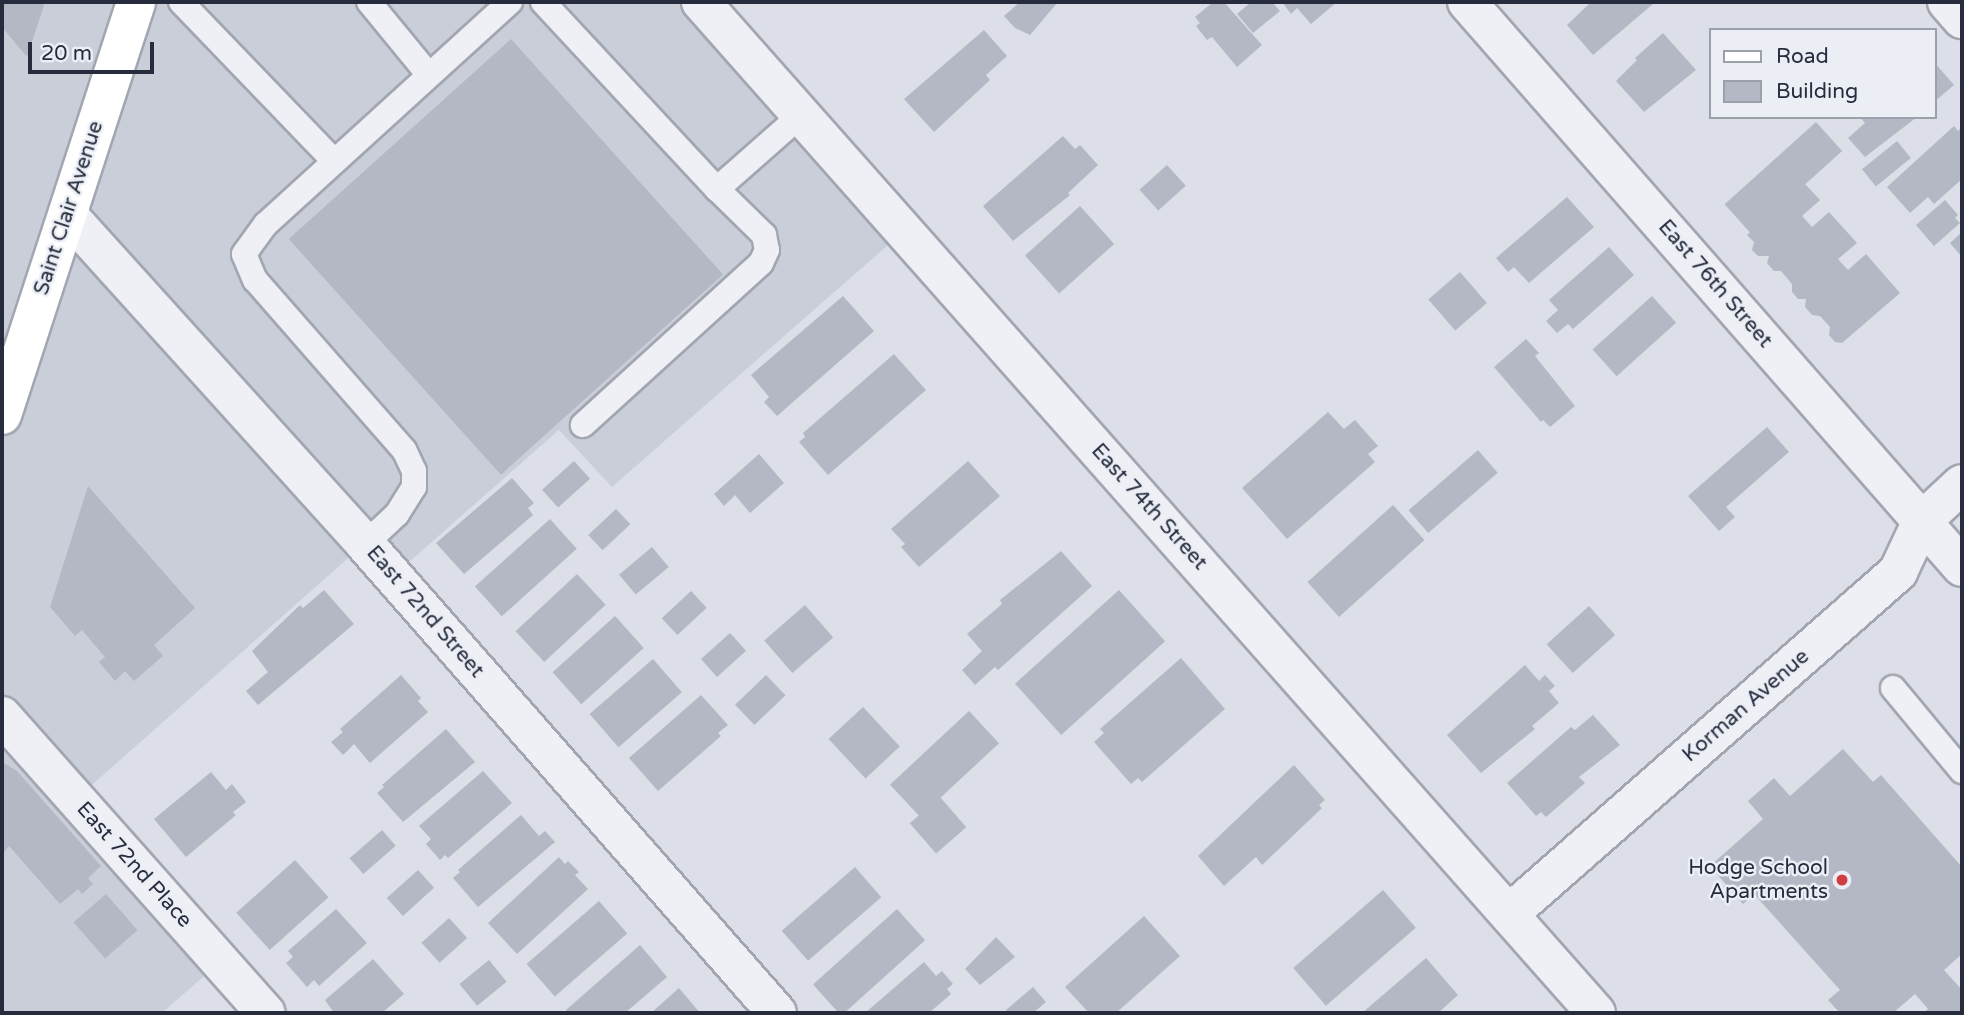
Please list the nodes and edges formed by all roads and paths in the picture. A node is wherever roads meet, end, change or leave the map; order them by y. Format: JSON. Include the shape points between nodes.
{"nodes":[{"id":1,"x":136,"y":2,"type":"edge"},
{"id":2,"x":180,"y":2,"type":"edge"},
{"id":3,"x":369,"y":2,"type":"edge"},
{"id":4,"x":510,"y":2,"type":"edge"},
{"id":5,"x":543,"y":2,"type":"edge"},
{"id":6,"x":701,"y":2,"type":"edge"},
{"id":7,"x":1467,"y":2,"type":"edge"},
{"id":8,"x":1947,"y":2,"type":"edge"},
{"id":9,"x":1962,"y":19,"type":"edge"},
{"id":10,"x":429,"y":75,"type":"junction"},
{"id":11,"x":802,"y":115,"type":"junction"},
{"id":12,"x":334,"y":161,"type":"junction"},
{"id":13,"x":717,"y":189,"type":"junction"},
{"id":14,"x":68,"y":215,"type":"junction"},
{"id":15,"x":2,"y":415,"type":"edge"},
{"id":16,"x":583,"y":425,"type":"dead end"},
{"id":17,"x":1962,"y":484,"type":"edge"},
{"id":18,"x":1922,"y":521,"type":"junction"},
{"id":19,"x":365,"y":544,"type":"junction"},
{"id":20,"x":1962,"y":567,"type":"edge"},
{"id":21,"x":1893,"y":688,"type":"dead end"},
{"id":22,"x":2,"y":716,"type":"edge"},
{"id":23,"x":1962,"y":771,"type":"edge"},
{"id":24,"x":1509,"y":914,"type":"junction"},
{"id":25,"x":266,"y":1013,"type":"edge"},
{"id":26,"x":777,"y":1013,"type":"edge"},
{"id":27,"x":1596,"y":1013,"type":"edge"}],
"edges":[{"from":1,"to":14,"type":"main road","name":"Saint Clair Avenue"},
{"from":2,"to":12,"type":"lane"},
{"from":3,"to":10,"type":"lane"},
{"from":4,"to":10,"type":"lane"},
{"from":5,"to":13,"type":"lane"},
{"from":6,"to":11,"type":"street","name":"East 74th Street"},
{"from":7,"to":18,"type":"street","name":"East 76th Street"},
{"from":8,"to":9,"type":"street"},
{"from":10,"to":12,"type":"lane"},
{"from":11,"to":13,"type":"lane"},
{"from":11,"to":24,"type":"street","name":"East 74th Street"},
{"from":12,"to":19,"type":"lane","via":[[266,224],[244,254],[255,280],[404,450],[414,471],[414,487],[397,514]]},
{"from":13,"to":16,"type":"lane","via":[[764,235],[767,250],[761,264]]},
{"from":14,"to":15,"type":"main road","name":"Saint Clair Avenue"},
{"from":14,"to":19,"type":"street","name":"East 72nd Street"},
{"from":17,"to":18,"type":"street","name":"Korman Avenue"},
{"from":18,"to":20,"type":"street","name":"East 76th Street"},
{"from":18,"to":24,"type":"street","name":"Korman Avenue","via":[[1898,572]]},
{"from":19,"to":26,"type":"street","name":"East 72nd Street"},
{"from":21,"to":23,"type":"lane"},
{"from":22,"to":25,"type":"street","name":"East 72nd Place"},
{"from":24,"to":27,"type":"street","name":"East 74th Street"}]}
